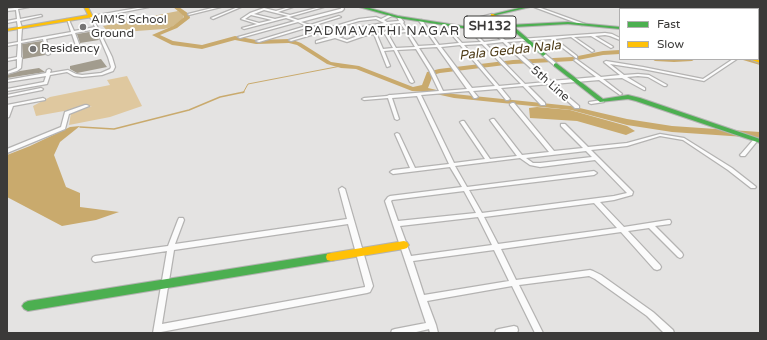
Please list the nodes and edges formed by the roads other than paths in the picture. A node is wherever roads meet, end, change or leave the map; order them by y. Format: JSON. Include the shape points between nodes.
{"nodes":[{"id":1,"x":28,"y":7,"type":"edge"},
{"id":2,"x":86,"y":7,"type":"edge"},
{"id":3,"x":111,"y":7,"type":"edge"},
{"id":4,"x":148,"y":7,"type":"edge"},
{"id":5,"x":220,"y":7,"type":"edge"},
{"id":6,"x":240,"y":7,"type":"edge"},
{"id":7,"x":268,"y":7,"type":"edge"},
{"id":8,"x":292,"y":7,"type":"edge"},
{"id":9,"x":301,"y":7,"type":"edge"},
{"id":10,"x":323,"y":7,"type":"edge"},
{"id":11,"x":341,"y":7,"type":"edge"},
{"id":12,"x":363,"y":7,"type":"edge"},
{"id":13,"x":528,"y":7,"type":"edge"},
{"id":14,"x":535,"y":7,"type":"edge"},
{"id":15,"x":656,"y":7,"type":"edge"},
{"id":16,"x":650,"y":8,"type":"edge"},
{"id":17,"x":17,"y":9,"type":"junction"},
{"id":18,"x":264,"y":9,"type":"junction"},
{"id":19,"x":7,"y":10,"type":"edge"},
{"id":20,"x":231,"y":10,"type":"junction"},
{"id":21,"x":239,"y":11,"type":"dead end"},
{"id":22,"x":274,"y":11,"type":"junction"},
{"id":23,"x":310,"y":11,"type":"junction"},
{"id":24,"x":245,"y":12,"type":"dead end"},
{"id":25,"x":115,"y":13,"type":"junction"},
{"id":26,"x":190,"y":14,"type":"dead end"},
{"id":27,"x":251,"y":14,"type":"junction"},
{"id":28,"x":492,"y":15,"type":"junction"},
{"id":29,"x":91,"y":16,"type":"junction"},
{"id":30,"x":290,"y":16,"type":"junction"},
{"id":31,"x":340,"y":17,"type":"dead end"},
{"id":32,"x":212,"y":18,"type":"dead end"},
{"id":33,"x":397,"y":18,"type":"junction"},
{"id":34,"x":277,"y":19,"type":"junction"},
{"id":35,"x":474,"y":19,"type":"dead end"},
{"id":36,"x":68,"y":20,"type":"junction"},
{"id":37,"x":382,"y":20,"type":"junction"},
{"id":38,"x":298,"y":21,"type":"junction"},
{"id":39,"x":421,"y":21,"type":"junction"},
{"id":40,"x":7,"y":22,"type":"edge"},
{"id":41,"x":387,"y":23,"type":"junction"},
{"id":42,"x":20,"y":24,"type":"junction"},
{"id":43,"x":46,"y":24,"type":"junction"},
{"id":44,"x":260,"y":24,"type":"junction"},
{"id":45,"x":445,"y":24,"type":"junction"},
{"id":46,"x":583,"y":24,"type":"junction"},
{"id":47,"x":309,"y":26,"type":"junction"},
{"id":48,"x":511,"y":26,"type":"junction"},
{"id":49,"x":489,"y":27,"type":"junction"},
{"id":50,"x":97,"y":28,"type":"junction"},
{"id":51,"x":244,"y":28,"type":"dead end"},
{"id":52,"x":469,"y":28,"type":"junction"},
{"id":53,"x":619,"y":28,"type":"edge"},
{"id":54,"x":7,"y":30,"type":"edge"},
{"id":55,"x":321,"y":31,"type":"junction"},
{"id":56,"x":407,"y":31,"type":"junction"},
{"id":57,"x":386,"y":32,"type":"junction"},
{"id":58,"x":72,"y":33,"type":"junction"},
{"id":59,"x":376,"y":33,"type":"junction"},
{"id":60,"x":334,"y":36,"type":"junction"},
{"id":61,"x":592,"y":36,"type":"junction"},
{"id":62,"x":240,"y":37,"type":"dead end"},
{"id":63,"x":572,"y":37,"type":"junction"},
{"id":64,"x":44,"y":38,"type":"junction"},
{"id":65,"x":619,"y":38,"type":"edge"},
{"id":66,"x":553,"y":39,"type":"junction"},
{"id":67,"x":291,"y":40,"type":"dead end"},
{"id":68,"x":527,"y":40,"type":"junction"},
{"id":69,"x":258,"y":41,"type":"dead end"},
{"id":70,"x":20,"y":42,"type":"junction"},
{"id":71,"x":317,"y":42,"type":"dead end"},
{"id":72,"x":504,"y":42,"type":"junction"},
{"id":73,"x":484,"y":43,"type":"junction"},
{"id":74,"x":7,"y":45,"type":"edge"},
{"id":75,"x":462,"y":45,"type":"junction"},
{"id":76,"x":440,"y":46,"type":"junction"},
{"id":77,"x":417,"y":47,"type":"junction"},
{"id":78,"x":611,"y":47,"type":"dead end"},
{"id":79,"x":79,"y":49,"type":"dead end"},
{"id":80,"x":395,"y":49,"type":"junction"},
{"id":81,"x":381,"y":50,"type":"junction"},
{"id":82,"x":592,"y":51,"type":"dead end"},
{"id":83,"x":48,"y":54,"type":"dead end"},
{"id":84,"x":543,"y":54,"type":"joint"},
{"id":85,"x":20,"y":58,"type":"junction"},
{"id":86,"x":7,"y":60,"type":"edge"},
{"id":87,"x":733,"y":60,"type":"edge"},
{"id":88,"x":556,"y":65,"type":"joint"},
{"id":89,"x":388,"y":66,"type":"dead end"},
{"id":90,"x":49,"y":72,"type":"junction"},
{"id":91,"x":7,"y":73,"type":"edge"},
{"id":92,"x":624,"y":77,"type":"junction"},
{"id":93,"x":601,"y":78,"type":"junction"},
{"id":94,"x":7,"y":81,"type":"edge"},
{"id":95,"x":575,"y":81,"type":"junction"},
{"id":96,"x":412,"y":82,"type":"dead end"},
{"id":97,"x":550,"y":83,"type":"junction"},
{"id":98,"x":523,"y":85,"type":"junction"},
{"id":99,"x":665,"y":85,"type":"dead end"},
{"id":100,"x":498,"y":88,"type":"junction"},
{"id":101,"x":41,"y":89,"type":"dead end"},
{"id":102,"x":644,"y":89,"type":"dead end"},
{"id":103,"x":7,"y":90,"type":"edge"},
{"id":104,"x":470,"y":90,"type":"junction"},
{"id":105,"x":442,"y":92,"type":"junction"},
{"id":106,"x":418,"y":94,"type":"junction"},
{"id":107,"x":620,"y":94,"type":"dead end"},
{"id":108,"x":7,"y":96,"type":"edge"},
{"id":109,"x":389,"y":96,"type":"junction"},
{"id":110,"x":476,"y":97,"type":"dead end"},
{"id":111,"x":364,"y":98,"type":"dead end"},
{"id":112,"x":44,"y":99,"type":"dead end"},
{"id":113,"x":508,"y":99,"type":"dead end"},
{"id":114,"x":602,"y":102,"type":"junction"},
{"id":115,"x":591,"y":103,"type":"dead end"},
{"id":116,"x":512,"y":104,"type":"dead end"},
{"id":117,"x":543,"y":104,"type":"dead end"},
{"id":118,"x":9,"y":106,"type":"edge"},
{"id":119,"x":87,"y":106,"type":"dead end"},
{"id":120,"x":577,"y":107,"type":"dead end"},
{"id":121,"x":7,"y":117,"type":"edge"},
{"id":122,"x":397,"y":119,"type":"dead end"},
{"id":123,"x":492,"y":120,"type":"dead end"},
{"id":124,"x":462,"y":122,"type":"dead end"},
{"id":125,"x":563,"y":125,"type":"dead end"},
{"id":126,"x":397,"y":134,"type":"dead end"},
{"id":127,"x":758,"y":141,"type":"edge"},
{"id":128,"x":586,"y":149,"type":"junction"},
{"id":129,"x":7,"y":151,"type":"edge"},
{"id":130,"x":552,"y":152,"type":"junction"},
{"id":131,"x":743,"y":155,"type":"dead end"},
{"id":132,"x":520,"y":156,"type":"junction"},
{"id":133,"x":595,"y":158,"type":"junction"},
{"id":134,"x":488,"y":160,"type":"junction"},
{"id":135,"x":452,"y":165,"type":"junction"},
{"id":136,"x":413,"y":170,"type":"junction"},
{"id":137,"x":393,"y":172,"type":"dead end"},
{"id":138,"x":594,"y":173,"type":"dead end"},
{"id":139,"x":753,"y":187,"type":"dead end"},
{"id":140,"x":465,"y":188,"type":"junction"},
{"id":141,"x":342,"y":189,"type":"dead end"},
{"id":142,"x":596,"y":201,"type":"junction"},
{"id":143,"x":480,"y":215,"type":"junction"},
{"id":144,"x":181,"y":220,"type":"dead end"},
{"id":145,"x":351,"y":220,"type":"junction"},
{"id":146,"x":668,"y":222,"type":"dead end"},
{"id":147,"x":396,"y":224,"type":"junction"},
{"id":148,"x":650,"y":225,"type":"junction"},
{"id":149,"x":622,"y":230,"type":"junction"},
{"id":150,"x":404,"y":245,"type":"junction"},
{"id":151,"x":172,"y":247,"type":"junction"},
{"id":152,"x":496,"y":247,"type":"junction"},
{"id":153,"x":359,"y":253,"type":"junction"},
{"id":154,"x":680,"y":255,"type":"dead end"},
{"id":155,"x":95,"y":259,"type":"dead end"},
{"id":156,"x":409,"y":259,"type":"junction"},
{"id":157,"x":657,"y":267,"type":"dead end"},
{"id":158,"x":514,"y":283,"type":"junction"},
{"id":159,"x":164,"y":285,"type":"junction"},
{"id":160,"x":423,"y":298,"type":"junction"},
{"id":161,"x":28,"y":306,"type":"dead end"},
{"id":162,"x":433,"y":329,"type":"edge"},
{"id":163,"x":514,"y":330,"type":"dead end"},
{"id":164,"x":158,"y":331,"type":"edge"},
{"id":165,"x":396,"y":333,"type":"edge"},
{"id":166,"x":499,"y":333,"type":"edge"},
{"id":167,"x":539,"y":333,"type":"edge"},
{"id":168,"x":670,"y":333,"type":"edge"}],
"edges":[{"from":1,"to":17,"type":"street"},
{"from":2,"to":29,"type":"street"},
{"from":3,"to":25,"type":"street"},
{"from":4,"to":25,"type":"street"},
{"from":5,"to":20,"type":"street"},
{"from":5,"to":26,"type":"street"},
{"from":6,"to":20,"type":"street"},
{"from":7,"to":18,"type":"street"},
{"from":8,"to":22,"type":"street"},
{"from":9,"to":23,"type":"street"},
{"from":10,"to":23,"type":"street"},
{"from":11,"to":38,"type":"street","via":[[342,9]]},
{"from":12,"to":33,"type":"street","number":"SH132"},
{"from":13,"to":28,"type":"street"},
{"from":14,"to":46,"type":"street"},
{"from":15,"to":16,"type":"street"},
{"from":17,"to":19,"type":"street"},
{"from":17,"to":42,"type":"street"},
{"from":18,"to":22,"type":"street"},
{"from":18,"to":27,"type":"street"},
{"from":20,"to":21,"type":"street"},
{"from":20,"to":32,"type":"street"},
{"from":22,"to":30,"type":"street"},
{"from":23,"to":30,"type":"street"},
{"from":24,"to":27,"type":"street"},
{"from":25,"to":29,"type":"street"},
{"from":27,"to":34,"type":"street"},
{"from":27,"to":44,"type":"street","via":[[242,18]]},
{"from":28,"to":35,"type":"street"},
{"from":28,"to":48,"type":"street"},
{"from":29,"to":36,"type":"street"},
{"from":29,"to":50,"type":"street"},
{"from":30,"to":34,"type":"street"},
{"from":30,"to":38,"type":"street"},
{"from":31,"to":47,"type":"street"},
{"from":33,"to":37,"type":"street"},
{"from":33,"to":39,"type":"street","number":"SH132"},
{"from":33,"to":41,"type":"street"},
{"from":33,"to":56,"type":"street"},
{"from":34,"to":44,"type":"street"},
{"from":36,"to":43,"type":"street"},
{"from":36,"to":58,"type":"street"},
{"from":37,"to":41,"type":"street"},
{"from":37,"to":55,"type":"street","via":[[366,19]]},
{"from":38,"to":47,"type":"street"},
{"from":38,"to":62,"type":"street"},
{"from":39,"to":45,"type":"street","number":"SH132"},
{"from":39,"to":76,"type":"street"},
{"from":40,"to":42,"type":"street"},
{"from":41,"to":60,"type":"street"},
{"from":42,"to":43,"type":"street"},
{"from":42,"to":43,"type":"street","via":[[40,15]]},
{"from":42,"to":54,"type":"street"},
{"from":42,"to":70,"type":"street"},
{"from":44,"to":51,"type":"street"},
{"from":45,"to":52,"type":"street","number":"SH132"},
{"from":45,"to":75,"type":"street"},
{"from":46,"to":48,"type":"street","number":"SH132"},
{"from":46,"to":53,"type":"street","number":"SH132"},
{"from":47,"to":55,"type":"street"},
{"from":47,"to":69,"type":"street"},
{"from":48,"to":49,"type":"street","number":"SH132"},
{"from":48,"to":68,"type":"street"},
{"from":49,"to":52,"type":"street","number":"SH132"},
{"from":49,"to":72,"type":"street","name":"5th Line"},
{"from":50,"to":58,"type":"street"},
{"from":50,"to":90,"type":"street","via":[[112,70],[90,76],[75,75],[70,71]]},
{"from":52,"to":73,"type":"street"},
{"from":55,"to":60,"type":"street"},
{"from":55,"to":67,"type":"street"},
{"from":56,"to":57,"type":"street"},
{"from":56,"to":77,"type":"street"},
{"from":57,"to":59,"type":"street"},
{"from":57,"to":80,"type":"street"},
{"from":58,"to":64,"type":"street"},
{"from":58,"to":79,"type":"street"},
{"from":59,"to":60,"type":"street","via":[[347,41]]},
{"from":59,"to":81,"type":"street"},
{"from":60,"to":71,"type":"street"},
{"from":61,"to":63,"type":"street"},
{"from":61,"to":65,"type":"street","via":[[610,34]]},
{"from":61,"to":78,"type":"street"},
{"from":63,"to":66,"type":"street"},
{"from":63,"to":82,"type":"street"},
{"from":64,"to":70,"type":"street"},
{"from":64,"to":83,"type":"street"},
{"from":66,"to":68,"type":"street"},
{"from":66,"to":93,"type":"street"},
{"from":68,"to":72,"type":"street"},
{"from":68,"to":84,"type":"street"},
{"from":70,"to":74,"type":"street"},
{"from":70,"to":85,"type":"street"},
{"from":72,"to":73,"type":"street"},
{"from":72,"to":97,"type":"street","name":"5th Line"},
{"from":73,"to":75,"type":"street"},
{"from":73,"to":98,"type":"street"},
{"from":75,"to":76,"type":"street"},
{"from":75,"to":100,"type":"street"},
{"from":76,"to":77,"type":"street"},
{"from":76,"to":104,"type":"street"},
{"from":77,"to":80,"type":"street"},
{"from":77,"to":105,"type":"street"},
{"from":80,"to":81,"type":"street"},
{"from":80,"to":96,"type":"street"},
{"from":81,"to":89,"type":"street"},
{"from":84,"to":88,"type":"street"},
{"from":85,"to":86,"type":"street"},
{"from":85,"to":91,"type":"street","via":[[18,69]]},
{"from":87,"to":92,"type":"street","via":[[704,80],[606,62]]},
{"from":88,"to":95,"type":"street"},
{"from":90,"to":94,"type":"street"},
{"from":90,"to":103,"type":"street","via":[[45,84]]},
{"from":92,"to":93,"type":"street"},
{"from":92,"to":99,"type":"street","via":[[644,76]]},
{"from":92,"to":102,"type":"street"},
{"from":93,"to":95,"type":"street"},
{"from":93,"to":107,"type":"street"},
{"from":95,"to":97,"type":"street"},
{"from":95,"to":114,"type":"street"},
{"from":97,"to":98,"type":"street"},
{"from":97,"to":120,"type":"street","name":"5th Line"},
{"from":98,"to":100,"type":"street"},
{"from":98,"to":117,"type":"street"},
{"from":100,"to":104,"type":"street"},
{"from":100,"to":113,"type":"street"},
{"from":101,"to":108,"type":"street"},
{"from":104,"to":105,"type":"street"},
{"from":104,"to":110,"type":"street"},
{"from":105,"to":106,"type":"street"},
{"from":106,"to":109,"type":"street"},
{"from":106,"to":135,"type":"street"},
{"from":109,"to":111,"type":"street"},
{"from":109,"to":122,"type":"street"},
{"from":112,"to":118,"type":"street"},
{"from":114,"to":115,"type":"street"},
{"from":114,"to":127,"type":"street","via":[[633,98]]},
{"from":116,"to":130,"type":"street"},
{"from":118,"to":121,"type":"street"},
{"from":119,"to":129,"type":"street","via":[[67,113],[63,128]]},
{"from":123,"to":132,"type":"street"},
{"from":124,"to":134,"type":"street"},
{"from":125,"to":128,"type":"street"},
{"from":126,"to":136,"type":"street"},
{"from":127,"to":131,"type":"street"},
{"from":128,"to":130,"type":"street"},
{"from":128,"to":133,"type":"street"},
{"from":128,"to":139,"type":"street","via":[[657,136],[680,138],[730,169]]},
{"from":130,"to":132,"type":"street"},
{"from":132,"to":133,"type":"street","via":[[536,165]]},
{"from":132,"to":134,"type":"street"},
{"from":133,"to":142,"type":"street","via":[[630,194]]},
{"from":134,"to":135,"type":"street"},
{"from":135,"to":136,"type":"street"},
{"from":135,"to":140,"type":"street"},
{"from":136,"to":137,"type":"street"},
{"from":138,"to":140,"type":"street"},
{"from":140,"to":143,"type":"street"},
{"from":140,"to":147,"type":"street","via":[[392,197],[388,201]]},
{"from":141,"to":145,"type":"street"},
{"from":142,"to":143,"type":"street"},
{"from":142,"to":149,"type":"street"},
{"from":143,"to":147,"type":"street"},
{"from":143,"to":152,"type":"street"},
{"from":144,"to":151,"type":"street"},
{"from":145,"to":151,"type":"street"},
{"from":145,"to":153,"type":"street"},
{"from":146,"to":148,"type":"street"},
{"from":147,"to":150,"type":"street"},
{"from":148,"to":149,"type":"street"},
{"from":148,"to":154,"type":"street"},
{"from":149,"to":152,"type":"street"},
{"from":149,"to":157,"type":"street"},
{"from":150,"to":153,"type":"street"},
{"from":150,"to":156,"type":"street"},
{"from":151,"to":155,"type":"street"},
{"from":151,"to":159,"type":"street"},
{"from":152,"to":156,"type":"street"},
{"from":152,"to":158,"type":"street"},
{"from":153,"to":159,"type":"street"},
{"from":153,"to":164,"type":"street","via":[[369,286],[365,291]]},
{"from":156,"to":160,"type":"street"},
{"from":158,"to":160,"type":"street"},
{"from":158,"to":167,"type":"street"},
{"from":158,"to":168,"type":"street","via":[[590,273],[650,314]]},
{"from":159,"to":161,"type":"street"},
{"from":159,"to":164,"type":"street"},
{"from":160,"to":162,"type":"street"},
{"from":162,"to":165,"type":"street"},
{"from":163,"to":166,"type":"street"}]}
